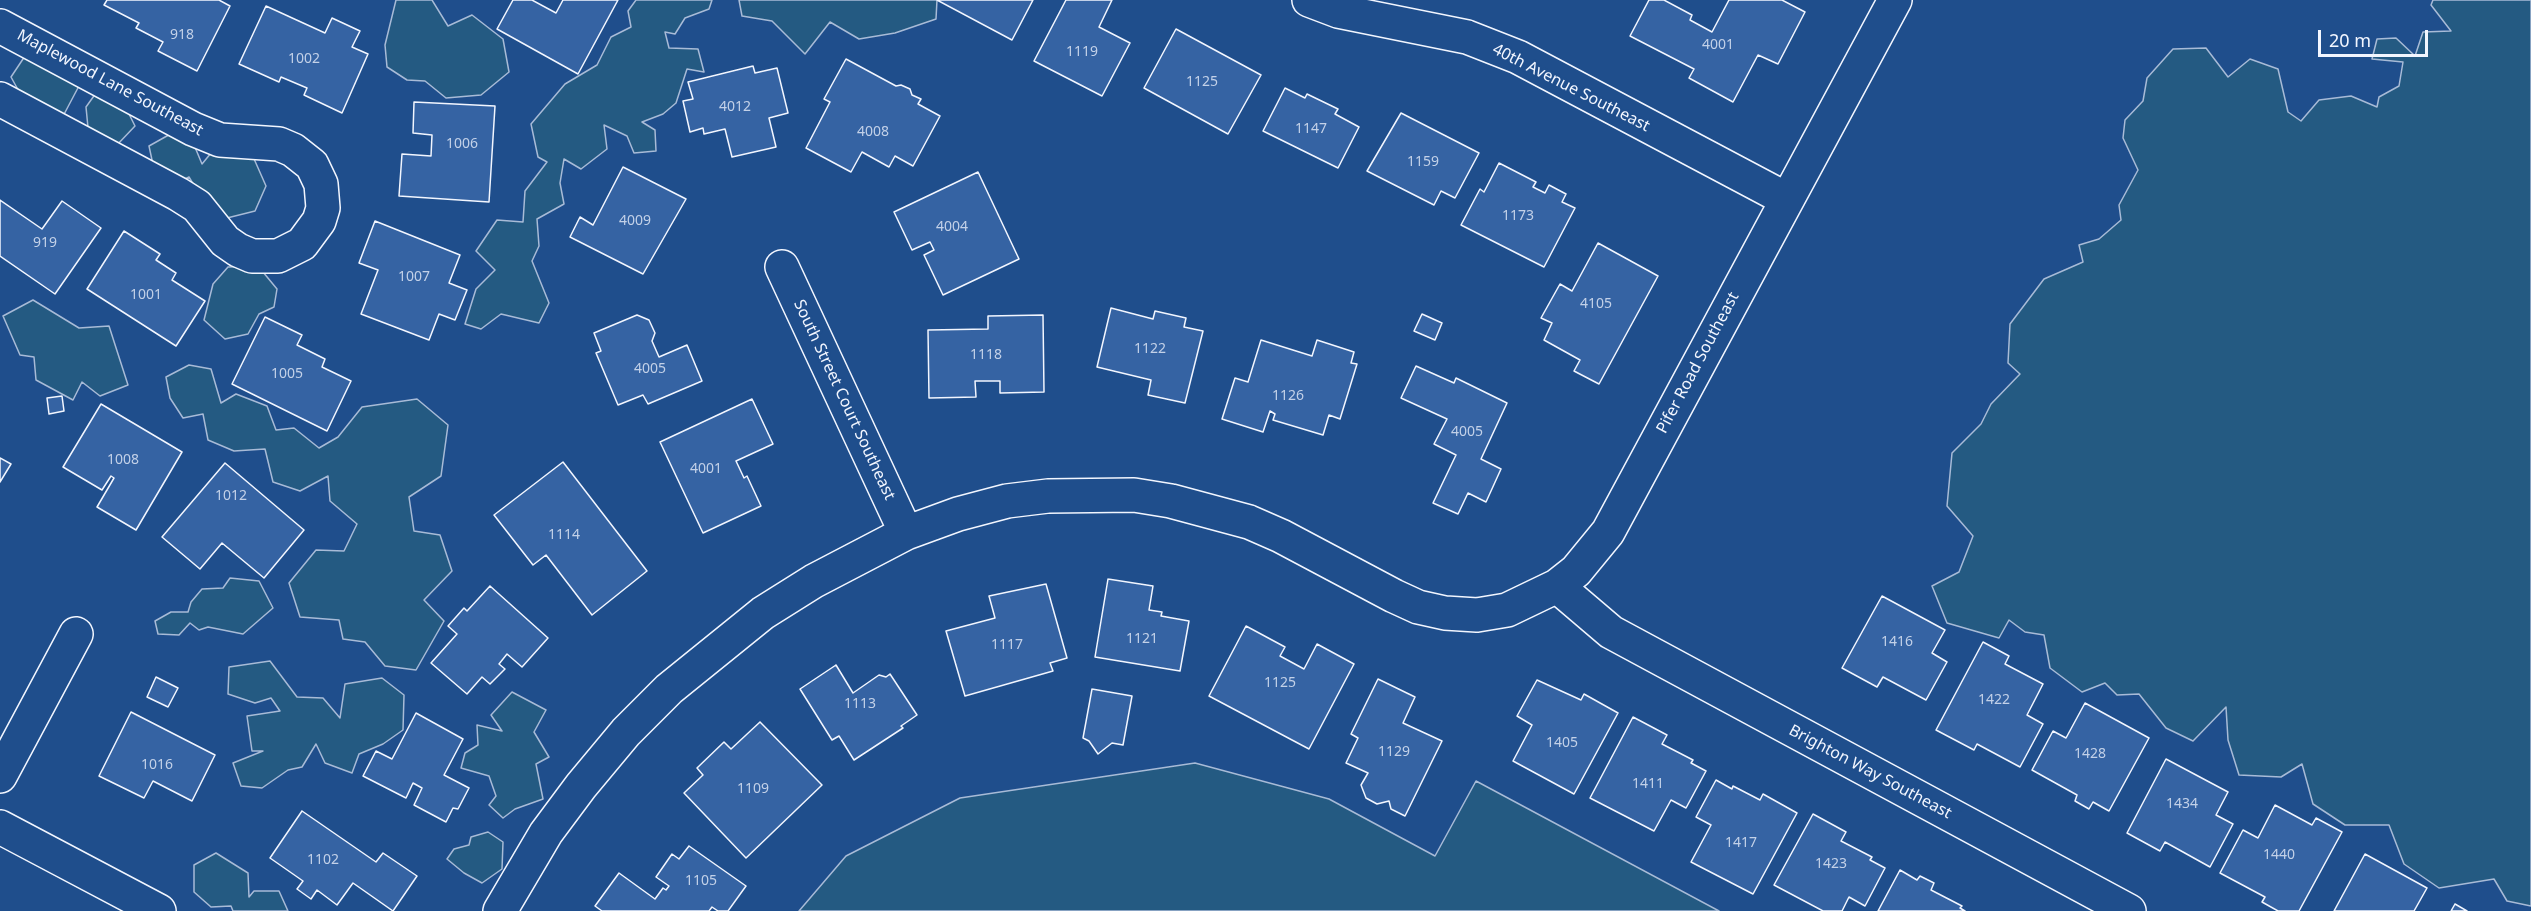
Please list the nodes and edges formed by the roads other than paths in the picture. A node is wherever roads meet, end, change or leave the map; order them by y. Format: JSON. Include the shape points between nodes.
{"nodes":[{"id":1,"x":1309,"y":0,"type":"edge"},
{"id":2,"x":1895,"y":0,"type":"edge"},
{"id":3,"x":0,"y":26,"type":"edge"},
{"id":4,"x":0,"y":99,"type":"edge"},
{"id":5,"x":1786,"y":199,"type":"junction"},
{"id":6,"x":782,"y":267,"type":"dead end"},
{"id":7,"x":906,"y":533,"type":"junction"},
{"id":8,"x":1557,"y":586,"type":"junction"},
{"id":9,"x":76,"y":634,"type":"dead end"},
{"id":10,"x":0,"y":776,"type":"edge"},
{"id":11,"x":0,"y":826,"type":"edge"},
{"id":12,"x":159,"y":911,"type":"edge"},
{"id":13,"x":500,"y":911,"type":"edge"},
{"id":14,"x":2129,"y":911,"type":"edge"}],
"edges":[{"from":1,"to":5,"type":"street","name":"40th Avenue Southeast","via":[[1338,11],[1467,37],[1518,57]]},
{"from":2,"to":5,"type":"street","name":"Pifer Road Southeast"},
{"from":3,"to":4,"type":"street","name":"Maplewood Lane Southeast","via":[[193,129],[220,140],[279,144],[293,150],[312,165],[321,184],[319,221],[302,244],[278,256],[252,256],[225,242],[197,206],[178,194]]},
{"from":5,"to":8,"type":"street","name":"Pifer Road Southeast","via":[[1608,532],[1576,571]]},
{"from":6,"to":7,"type":"street","name":"South Street Court Southeast"},
{"from":7,"to":8,"type":"street","name":"Pifer Road Southeast","via":[[1007,501],[1091,493],[1134,495],[1249,522],[1418,607],[1445,613],[1477,615],[1507,610]]},
{"from":7,"to":13,"type":"street","name":"Pifer Road Southeast","via":[[814,581],[763,613],[669,689],[581,786],[546,833]]},
{"from":8,"to":14,"type":"street","name":"Brighton Way Southeast","via":[[1611,632]]},
{"from":9,"to":10,"type":"street"},
{"from":11,"to":12,"type":"street"}]}
